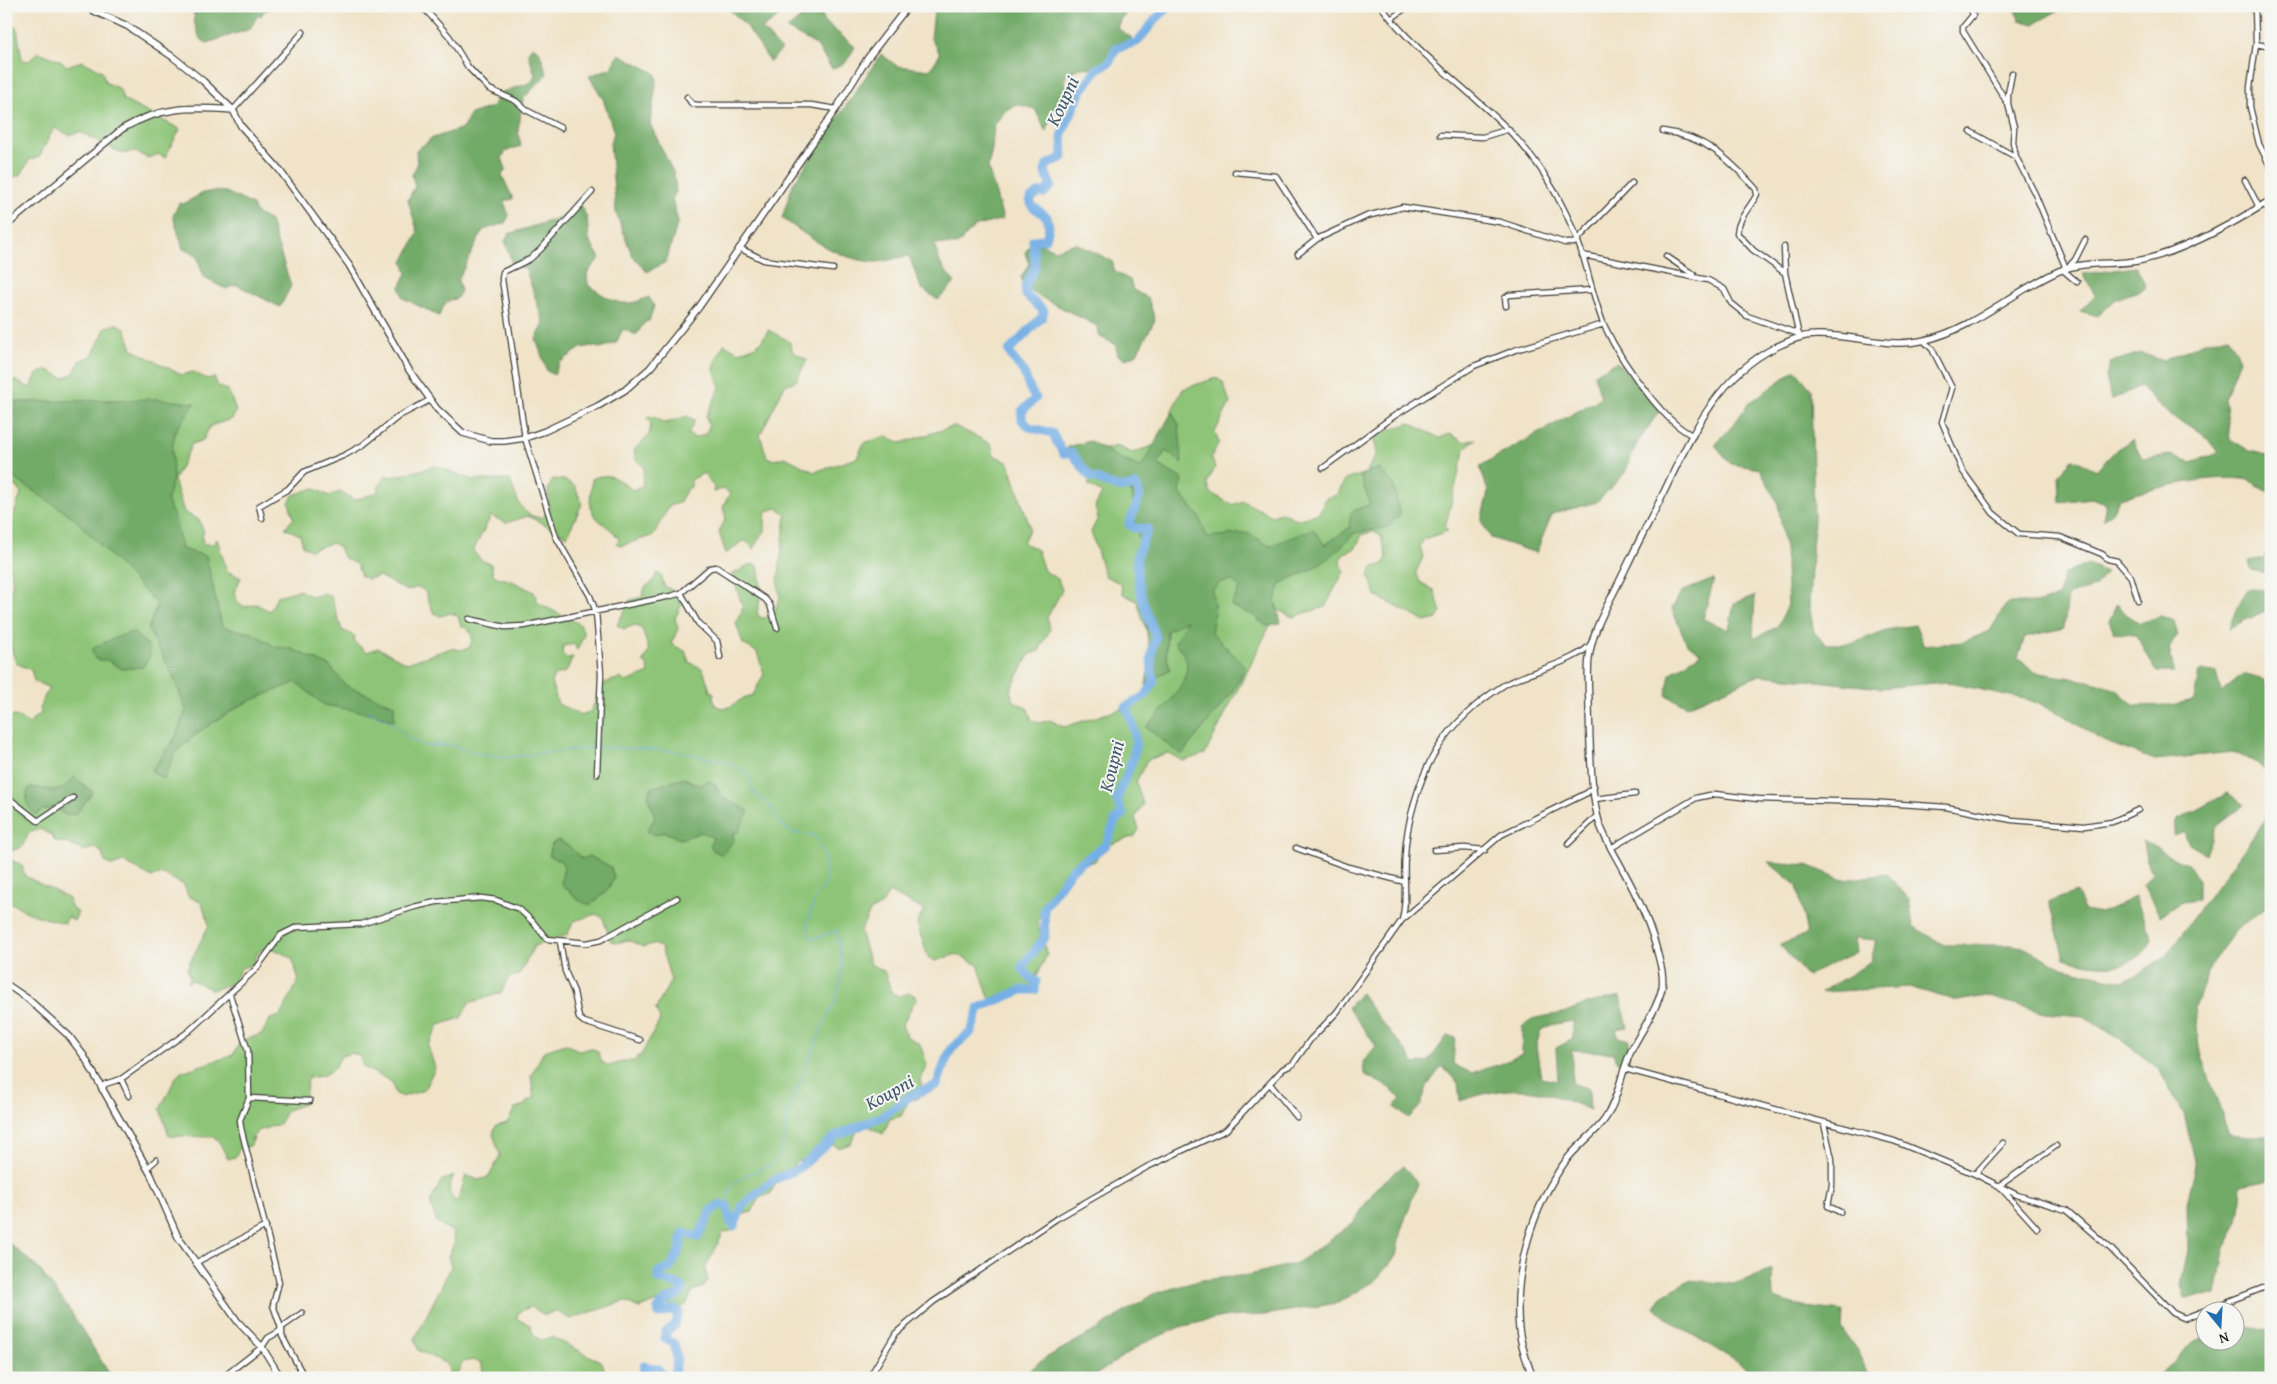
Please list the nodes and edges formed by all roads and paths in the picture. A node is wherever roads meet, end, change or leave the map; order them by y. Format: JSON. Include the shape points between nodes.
{"nodes":[{"id":1,"x":83,"y":6,"type":"edge"},
{"id":2,"x":422,"y":6,"type":"edge"},
{"id":3,"x":908,"y":6,"type":"edge"},
{"id":4,"x":1381,"y":6,"type":"edge"},
{"id":5,"x":1408,"y":6,"type":"edge"},
{"id":6,"x":1970,"y":6,"type":"edge"},
{"id":7,"x":2255,"y":6,"type":"edge"},
{"id":8,"x":1391,"y":19,"type":"junction"},
{"id":9,"x":303,"y":32,"type":"dead end"},
{"id":10,"x":2256,"y":44,"type":"junction"},
{"id":11,"x":2271,"y":47,"type":"edge"},
{"id":12,"x":2012,"y":73,"type":"dead end"},
{"id":13,"x":687,"y":97,"type":"dead end"},
{"id":14,"x":2008,"y":104,"type":"junction"},
{"id":15,"x":836,"y":109,"type":"junction"},
{"id":16,"x":233,"y":110,"type":"junction"},
{"id":17,"x":561,"y":128,"type":"dead end"},
{"id":18,"x":1509,"y":129,"type":"junction"},
{"id":19,"x":1663,"y":131,"type":"dead end"},
{"id":20,"x":1971,"y":132,"type":"dead end"},
{"id":21,"x":1440,"y":135,"type":"dead end"},
{"id":22,"x":2016,"y":157,"type":"junction"},
{"id":23,"x":2271,"y":168,"type":"edge"},
{"id":24,"x":1235,"y":172,"type":"dead end"},
{"id":25,"x":2245,"y":180,"type":"dead end"},
{"id":26,"x":1632,"y":183,"type":"dead end"},
{"id":27,"x":592,"y":192,"type":"dead end"},
{"id":28,"x":2271,"y":200,"type":"edge"},
{"id":29,"x":2261,"y":206,"type":"junction"},
{"id":30,"x":2271,"y":212,"type":"edge"},
{"id":31,"x":6,"y":226,"type":"edge"},
{"id":32,"x":1317,"y":239,"type":"junction"},
{"id":33,"x":2084,"y":240,"type":"dead end"},
{"id":34,"x":1577,"y":241,"type":"junction"},
{"id":35,"x":1784,"y":246,"type":"dead end"},
{"id":36,"x":739,"y":248,"type":"junction"},
{"id":37,"x":1298,"y":254,"type":"dead end"},
{"id":38,"x":1582,"y":256,"type":"junction"},
{"id":39,"x":1666,"y":256,"type":"dead end"},
{"id":40,"x":833,"y":269,"type":"dead end"},
{"id":41,"x":2065,"y":269,"type":"junction"},
{"id":42,"x":1785,"y":273,"type":"junction"},
{"id":43,"x":1694,"y":276,"type":"junction"},
{"id":44,"x":2077,"y":282,"type":"dead end"},
{"id":45,"x":1592,"y":290,"type":"junction"},
{"id":46,"x":1506,"y":306,"type":"dead end"},
{"id":47,"x":1604,"y":324,"type":"junction"},
{"id":48,"x":1799,"y":336,"type":"junction"},
{"id":49,"x":1924,"y":341,"type":"junction"},
{"id":50,"x":430,"y":400,"type":"junction"},
{"id":51,"x":1693,"y":436,"type":"junction"},
{"id":52,"x":525,"y":438,"type":"junction"},
{"id":53,"x":1323,"y":468,"type":"dead end"},
{"id":54,"x":262,"y":518,"type":"dead end"},
{"id":55,"x":681,"y":593,"type":"junction"},
{"id":56,"x":2138,"y":600,"type":"dead end"},
{"id":57,"x":596,"y":612,"type":"junction"},
{"id":58,"x":468,"y":619,"type":"dead end"},
{"id":59,"x":778,"y":628,"type":"dead end"},
{"id":60,"x":1593,"y":638,"type":"junction"},
{"id":61,"x":720,"y":657,"type":"dead end"},
{"id":62,"x":597,"y":774,"type":"dead end"},
{"id":63,"x":1594,"y":786,"type":"junction"},
{"id":64,"x":1635,"y":794,"type":"dead end"},
{"id":65,"x":6,"y":796,"type":"edge"},
{"id":66,"x":73,"y":798,"type":"dead end"},
{"id":67,"x":1595,"y":799,"type":"junction"},
{"id":68,"x":2138,"y":810,"type":"dead end"},
{"id":69,"x":1597,"y":816,"type":"junction"},
{"id":70,"x":1568,"y":844,"type":"dead end"},
{"id":71,"x":1296,"y":848,"type":"dead end"},
{"id":72,"x":1611,"y":848,"type":"junction"},
{"id":73,"x":1434,"y":850,"type":"dead end"},
{"id":74,"x":1485,"y":850,"type":"junction"},
{"id":75,"x":1406,"y":882,"type":"junction"},
{"id":76,"x":677,"y":898,"type":"dead end"},
{"id":77,"x":1402,"y":920,"type":"junction"},
{"id":78,"x":560,"y":941,"type":"junction"},
{"id":79,"x":6,"y":984,"type":"edge"},
{"id":80,"x":230,"y":995,"type":"junction"},
{"id":81,"x":640,"y":1040,"type":"dead end"},
{"id":82,"x":1625,"y":1069,"type":"junction"},
{"id":83,"x":120,"y":1079,"type":"junction"},
{"id":84,"x":1270,"y":1084,"type":"junction"},
{"id":85,"x":102,"y":1090,"type":"junction"},
{"id":86,"x":129,"y":1096,"type":"dead end"},
{"id":87,"x":249,"y":1098,"type":"junction"},
{"id":88,"x":310,"y":1101,"type":"dead end"},
{"id":89,"x":1297,"y":1117,"type":"dead end"},
{"id":90,"x":1824,"y":1124,"type":"junction"},
{"id":91,"x":2003,"y":1143,"type":"dead end"},
{"id":92,"x":2056,"y":1146,"type":"dead end"},
{"id":93,"x":156,"y":1160,"type":"dead end"},
{"id":94,"x":147,"y":1168,"type":"junction"},
{"id":95,"x":1976,"y":1174,"type":"junction"},
{"id":96,"x":2000,"y":1186,"type":"junction"},
{"id":97,"x":1840,"y":1212,"type":"dead end"},
{"id":98,"x":266,"y":1226,"type":"junction"},
{"id":99,"x":2037,"y":1228,"type":"dead end"},
{"id":100,"x":194,"y":1263,"type":"junction"},
{"id":101,"x":2271,"y":1285,"type":"edge"},
{"id":102,"x":302,"y":1313,"type":"dead end"},
{"id":103,"x":281,"y":1329,"type":"junction"},
{"id":104,"x":262,"y":1347,"type":"junction"},
{"id":105,"x":222,"y":1378,"type":"edge"},
{"id":106,"x":281,"y":1378,"type":"edge"},
{"id":107,"x":295,"y":1378,"type":"edge"},
{"id":108,"x":869,"y":1378,"type":"edge"},
{"id":109,"x":1532,"y":1378,"type":"edge"}],
"edges":[{"from":1,"to":16,"type":"street","via":[[127,26],[173,57]]},
{"from":2,"to":17,"type":"street","via":[[488,89]]},
{"from":3,"to":15,"type":"street","via":[[867,59]]},
{"from":4,"to":8,"type":"street"},
{"from":5,"to":8,"type":"street"},
{"from":6,"to":14,"type":"street","via":[[1972,18],[1963,31]]},
{"from":7,"to":10,"type":"street"},
{"from":8,"to":18,"type":"street"},
{"from":9,"to":16,"type":"street"},
{"from":10,"to":11,"type":"street"},
{"from":10,"to":23,"type":"street","via":[[2250,107],[2259,144]]},
{"from":12,"to":14,"type":"street"},
{"from":13,"to":15,"type":"street","via":[[698,106],[811,105]]},
{"from":14,"to":22,"type":"street"},
{"from":15,"to":36,"type":"street"},
{"from":16,"to":31,"type":"street","via":[[176,109],[141,118],[107,141]]},
{"from":16,"to":50,"type":"street","via":[[241,126],[278,168],[349,265]]},
{"from":18,"to":21,"type":"street","via":[[1483,138]]},
{"from":18,"to":34,"type":"street","via":[[1546,176]]},
{"from":19,"to":42,"type":"street","via":[[1696,139],[1720,153],[1756,190],[1757,194],[1737,233],[1753,250]]},
{"from":20,"to":22,"type":"street","via":[[2009,156]]},
{"from":22,"to":41,"type":"street","via":[[2036,194]]},
{"from":24,"to":32,"type":"street","via":[[1276,176]]},
{"from":25,"to":29,"type":"street"},
{"from":26,"to":34,"type":"street"},
{"from":27,"to":52,"type":"street","via":[[542,249],[530,259],[503,272]]},
{"from":28,"to":29,"type":"street"},
{"from":29,"to":30,"type":"street"},
{"from":29,"to":41,"type":"street","via":[[2209,234],[2149,259]]},
{"from":32,"to":34,"type":"street","via":[[1367,216],[1403,208],[1500,222],[1565,243]]},
{"from":32,"to":37,"type":"street"},
{"from":33,"to":41,"type":"street","via":[[2075,260]]},
{"from":34,"to":38,"type":"street"},
{"from":35,"to":42,"type":"street"},
{"from":36,"to":40,"type":"street","via":[[764,260]]},
{"from":36,"to":52,"type":"street","via":[[690,319],[642,376],[598,406]]},
{"from":38,"to":43,"type":"street"},
{"from":38,"to":45,"type":"street"},
{"from":39,"to":43,"type":"street"},
{"from":41,"to":44,"type":"street"},
{"from":41,"to":49,"type":"street","via":[[1962,326]]},
{"from":42,"to":48,"type":"street"},
{"from":43,"to":48,"type":"street","via":[[1724,289],[1731,303],[1747,316]]},
{"from":45,"to":46,"type":"street","via":[[1509,295],[1505,298]]},
{"from":45,"to":47,"type":"street"},
{"from":47,"to":51,"type":"street","via":[[1646,393],[1670,422]]},
{"from":47,"to":53,"type":"street","via":[[1515,350],[1474,366],[1391,418]]},
{"from":48,"to":49,"type":"street","via":[[1823,335],[1898,343]]},
{"from":48,"to":51,"type":"street","via":[[1759,356],[1734,376],[1714,400]]},
{"from":49,"to":56,"type":"street","via":[[1932,349],[1952,388],[1942,422],[1962,470],[1985,503],[2019,534],[2060,537],[2117,561],[2131,578]]},
{"from":50,"to":52,"type":"street","via":[[463,433],[491,441]]},
{"from":50,"to":54,"type":"street","via":[[399,416],[363,445],[304,472],[288,489],[259,506]]},
{"from":51,"to":60,"type":"street"},
{"from":52,"to":57,"type":"street","via":[[556,537]]},
{"from":55,"to":57,"type":"street"},
{"from":55,"to":59,"type":"street","via":[[710,568],[716,568],[765,599]]},
{"from":55,"to":61,"type":"street","via":[[698,623],[717,641]]},
{"from":57,"to":58,"type":"street","via":[[524,626],[505,627]]},
{"from":57,"to":62,"type":"street","via":[[601,674]]},
{"from":60,"to":63,"type":"street","via":[[1588,671]]},
{"from":60,"to":75,"type":"street","via":[[1590,645],[1578,654],[1499,688],[1468,714],[1437,750],[1415,802],[1405,854]]},
{"from":63,"to":67,"type":"street"},
{"from":63,"to":74,"type":"street","via":[[1586,793],[1501,834]]},
{"from":64,"to":67,"type":"street"},
{"from":65,"to":66,"type":"street","via":[[38,821]]},
{"from":67,"to":69,"type":"street"},
{"from":68,"to":72,"type":"street","via":[[2112,822],[2084,826],[2012,820],[1932,806],[1758,799],[1715,794],[1691,801]]},
{"from":69,"to":70,"type":"street"},
{"from":69,"to":72,"type":"street"},
{"from":71,"to":75,"type":"street","via":[[1348,868]]},
{"from":72,"to":82,"type":"street","via":[[1644,912],[1655,941],[1663,978],[1657,1001]]},
{"from":73,"to":74,"type":"street"},
{"from":74,"to":77,"type":"street"},
{"from":75,"to":77,"type":"street","via":[[1406,906]]},
{"from":76,"to":78,"type":"street","via":[[601,940]]},
{"from":77,"to":84,"type":"street","via":[[1337,1012],[1310,1040],[1293,1064],[1283,1069]]},
{"from":78,"to":80,"type":"street","via":[[547,939],[519,909],[496,900],[436,902],[361,924],[304,926],[289,930]]},
{"from":78,"to":81,"type":"street","via":[[579,1018]]},
{"from":79,"to":85,"type":"street","via":[[69,1036]]},
{"from":80,"to":83,"type":"street","via":[[189,1031]]},
{"from":80,"to":87,"type":"street","via":[[248,1051]]},
{"from":82,"to":90,"type":"street"},
{"from":82,"to":109,"type":"street","via":[[1611,1108],[1598,1128],[1562,1164],[1529,1238],[1520,1281],[1519,1321],[1522,1346]]},
{"from":83,"to":85,"type":"street","via":[[106,1084]]},
{"from":83,"to":86,"type":"street"},
{"from":84,"to":89,"type":"street"},
{"from":84,"to":108,"type":"street","via":[[1226,1130],[1147,1167],[1056,1219],[933,1302],[896,1333]]},
{"from":85,"to":94,"type":"street"},
{"from":87,"to":88,"type":"street"},
{"from":87,"to":98,"type":"street","via":[[240,1120],[241,1128]]},
{"from":90,"to":95,"type":"street","via":[[1902,1144]]},
{"from":90,"to":97,"type":"street","via":[[1832,1159],[1828,1206]]},
{"from":91,"to":95,"type":"street"},
{"from":92,"to":96,"type":"street"},
{"from":93,"to":94,"type":"street"},
{"from":94,"to":100,"type":"street","via":[[178,1237]]},
{"from":95,"to":96,"type":"street"},
{"from":96,"to":99,"type":"street"},
{"from":96,"to":101,"type":"street","via":[[2069,1212],[2179,1317],[2190,1316]]},
{"from":98,"to":100,"type":"street"},
{"from":98,"to":103,"type":"street","via":[[278,1282],[273,1305]]},
{"from":100,"to":104,"type":"street","via":[[238,1322]]},
{"from":102,"to":103,"type":"street"},
{"from":103,"to":104,"type":"street"},
{"from":103,"to":107,"type":"street","via":[[300,1371]]},
{"from":104,"to":105,"type":"street"},
{"from":104,"to":106,"type":"street"}]}
